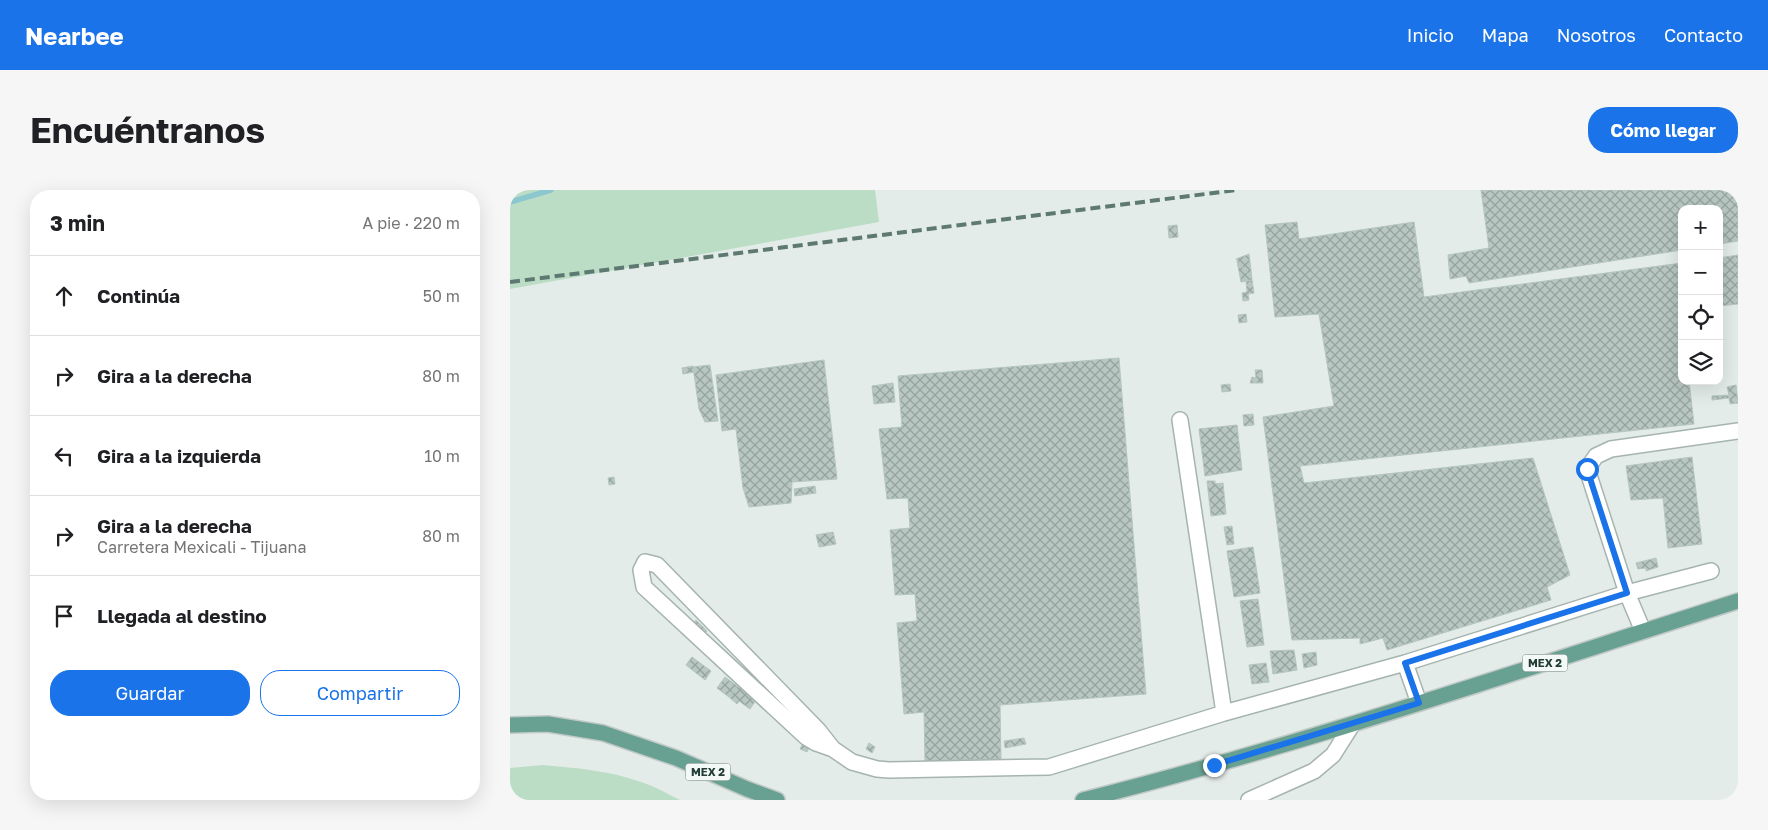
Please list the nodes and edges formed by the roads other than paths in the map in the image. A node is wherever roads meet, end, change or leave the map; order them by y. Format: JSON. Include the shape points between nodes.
{"nodes":[{"id":1,"x":1180,"y":420,"type":"dead end"},
{"id":2,"x":1738,"y":431,"type":"edge"},
{"id":3,"x":1711,"y":571,"type":"dead end"},
{"id":4,"x":1627,"y":593,"type":"junction"},
{"id":5,"x":1738,"y":600,"type":"edge"},
{"id":6,"x":1643,"y":631,"type":"junction"},
{"id":7,"x":1405,"y":663,"type":"junction"},
{"id":8,"x":1419,"y":703,"type":"junction"},
{"id":9,"x":1224,"y":713,"type":"junction"},
{"id":10,"x":1352,"y":724,"type":"junction"},
{"id":11,"x":510,"y":726,"type":"edge"},
{"id":12,"x":833,"y":750,"type":"junction"},
{"id":13,"x":777,"y":800,"type":"edge"},
{"id":14,"x":1083,"y":800,"type":"edge"},
{"id":15,"x":1249,"y":800,"type":"edge"}],
"edges":[{"from":1,"to":9,"type":"lane"},
{"from":2,"to":4,"type":"lane","via":[[1611,449],[1596,456],[1587,469]]},
{"from":3,"to":4,"type":"lane"},
{"from":4,"to":6,"type":"lane"},
{"from":4,"to":7,"type":"lane"},
{"from":5,"to":6,"type":"main road","number":"MEX 2"},
{"from":6,"to":8,"type":"main road","number":"MEX 2"},
{"from":7,"to":8,"type":"lane"},
{"from":7,"to":9,"type":"lane"},
{"from":8,"to":10,"type":"main road","number":"MEX 2"},
{"from":9,"to":12,"type":"lane","via":[[1049,767],[888,770],[852,762]]},
{"from":10,"to":14,"type":"main road","number":"MEX 2"},
{"from":10,"to":15,"type":"lane","via":[[1333,755],[1314,771]]},
{"from":11,"to":13,"type":"main road","number":"MEX 2","via":[[548,724],[603,733],[676,758]]},
{"from":12,"to":12,"type":"lane","via":[[806,737],[644,587],[641,570],[645,562],[657,565],[818,730]]}]}
